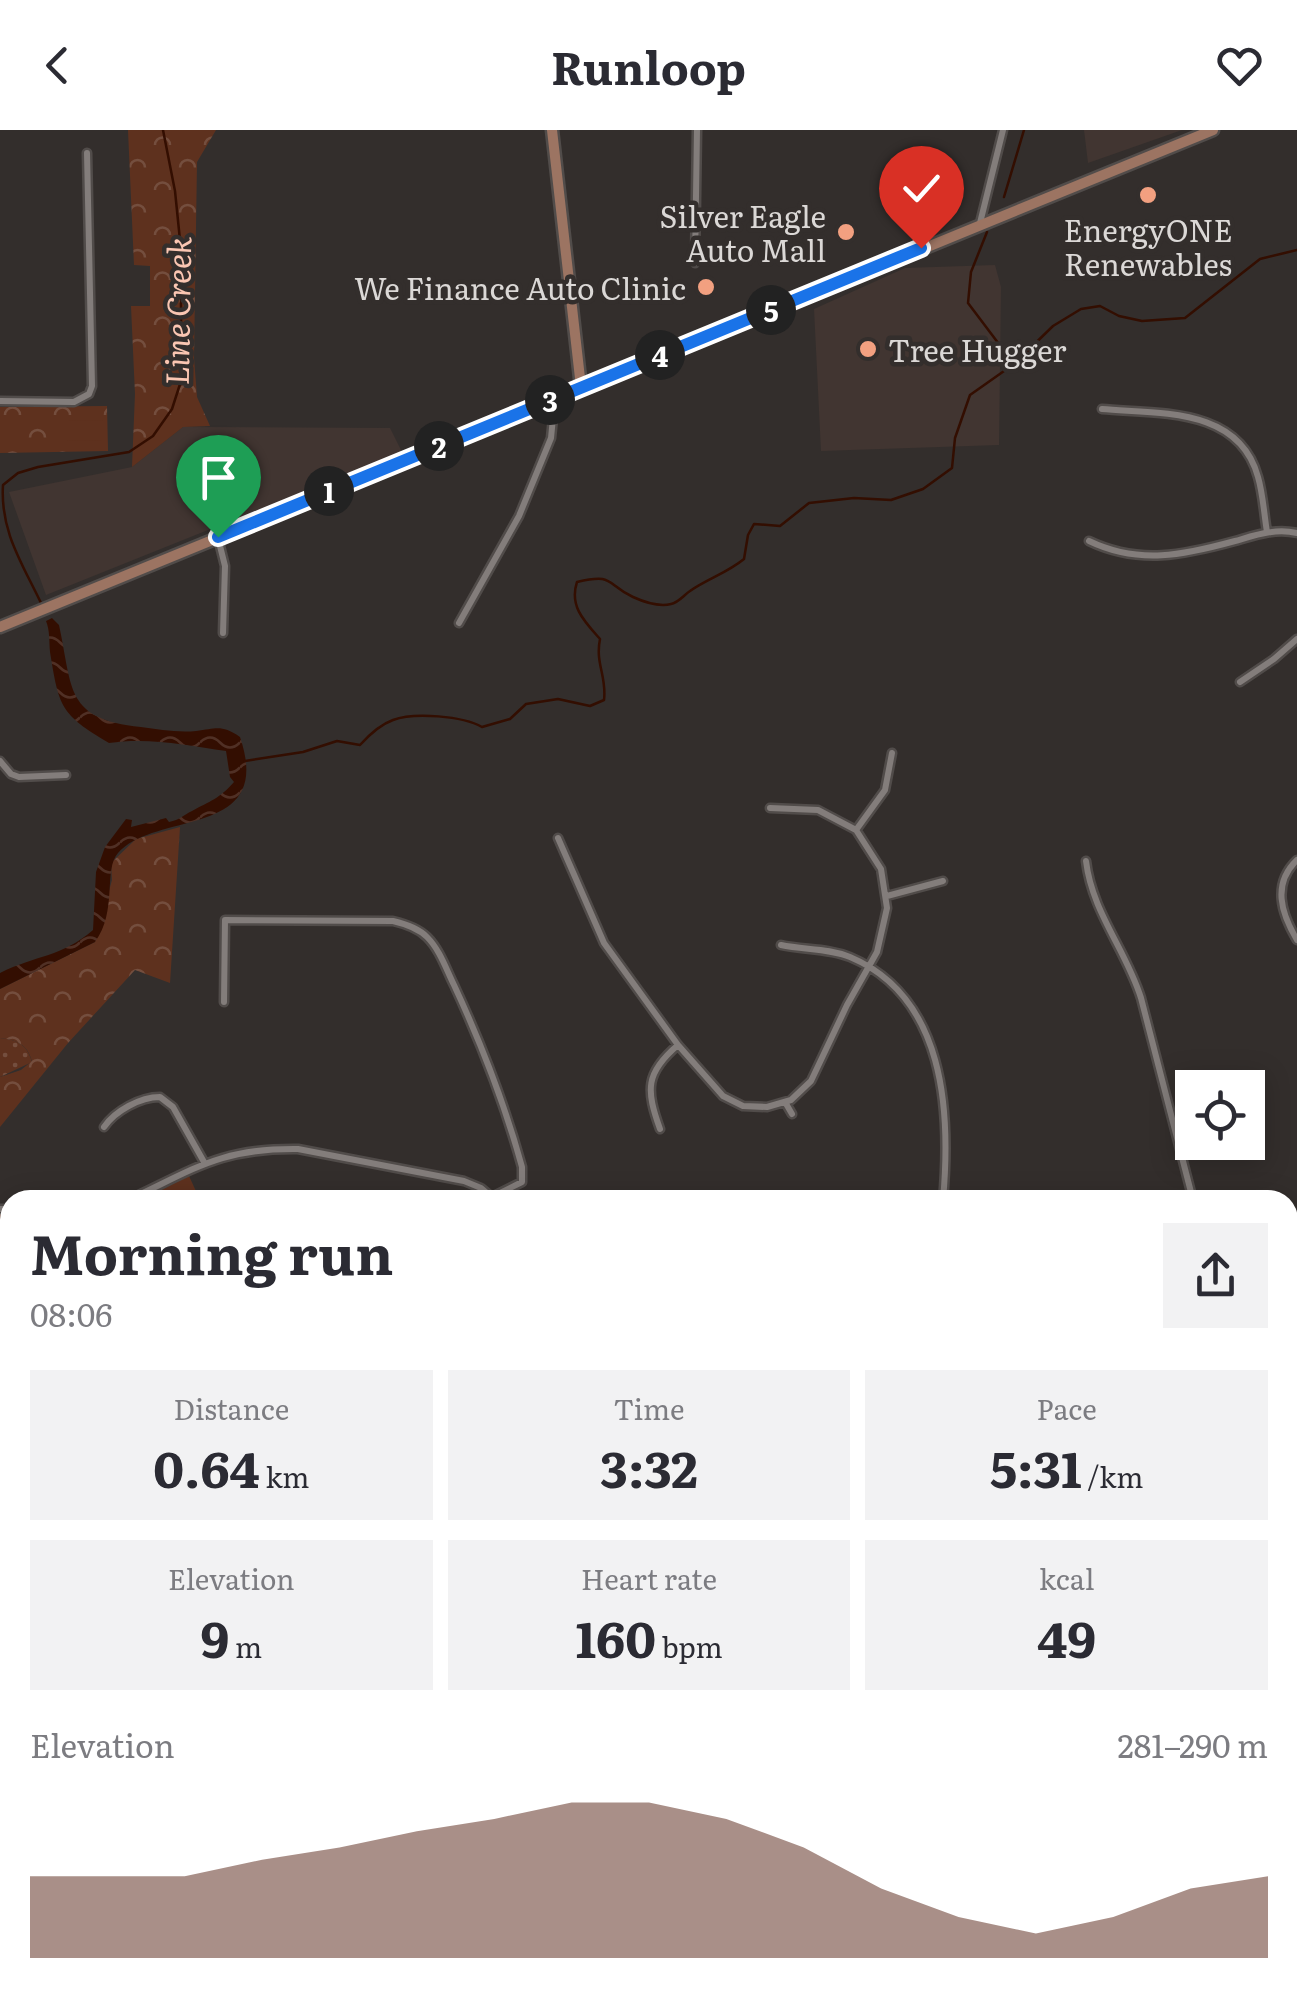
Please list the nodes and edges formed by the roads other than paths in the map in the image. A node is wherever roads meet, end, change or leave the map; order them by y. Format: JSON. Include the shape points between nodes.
{"nodes":[{"id":1,"x":552,"y":130,"type":"edge"},
{"id":2,"x":698,"y":130,"type":"edge"},
{"id":3,"x":1003,"y":130,"type":"edge"},
{"id":4,"x":1213,"y":130,"type":"edge"},
{"id":5,"x":87,"y":153,"type":"dead end"},
{"id":6,"x":980,"y":225,"type":"junction"},
{"id":7,"x":695,"y":263,"type":"dead end"},
{"id":8,"x":581,"y":388,"type":"junction"},
{"id":9,"x":0,"y":401,"type":"edge"},
{"id":10,"x":548,"y":401,"type":"junction"},
{"id":11,"x":1102,"y":409,"type":"dead end"},
{"id":12,"x":1267,"y":532,"type":"junction"},
{"id":13,"x":1297,"y":533,"type":"edge"},
{"id":14,"x":218,"y":537,"type":"junction"},
{"id":15,"x":1089,"y":541,"type":"dead end"},
{"id":16,"x":459,"y":622,"type":"dead end"},
{"id":17,"x":0,"y":627,"type":"edge"},
{"id":18,"x":223,"y":632,"type":"dead end"},
{"id":19,"x":1297,"y":639,"type":"edge"},
{"id":20,"x":1240,"y":682,"type":"dead end"},
{"id":21,"x":892,"y":753,"type":"dead end"},
{"id":22,"x":0,"y":761,"type":"edge"},
{"id":23,"x":66,"y":775,"type":"dead end"},
{"id":24,"x":770,"y":808,"type":"dead end"},
{"id":25,"x":856,"y":830,"type":"junction"},
{"id":26,"x":558,"y":838,"type":"dead end"},
{"id":27,"x":1297,"y":860,"type":"edge"},
{"id":28,"x":1086,"y":861,"type":"dead end"},
{"id":29,"x":943,"y":882,"type":"dead end"},
{"id":30,"x":887,"y":896,"type":"junction"},
{"id":31,"x":1297,"y":940,"type":"edge"},
{"id":32,"x":781,"y":945,"type":"dead end"},
{"id":33,"x":867,"y":966,"type":"junction"},
{"id":34,"x":224,"y":1002,"type":"dead end"},
{"id":35,"x":678,"y":1045,"type":"junction"},
{"id":36,"x":785,"y":1102,"type":"junction"},
{"id":37,"x":792,"y":1114,"type":"dead end"},
{"id":38,"x":104,"y":1127,"type":"dead end"},
{"id":39,"x":660,"y":1129,"type":"dead end"},
{"id":40,"x":204,"y":1162,"type":"junction"},
{"id":41,"x":148,"y":1190,"type":"edge"},
{"id":42,"x":481,"y":1190,"type":"edge"},
{"id":43,"x":508,"y":1190,"type":"edge"},
{"id":44,"x":943,"y":1190,"type":"edge"},
{"id":45,"x":1191,"y":1190,"type":"edge"}],
"edges":[{"from":1,"to":8,"type":"main road"},
{"from":2,"to":7,"type":"street"},
{"from":3,"to":6,"type":"street"},
{"from":4,"to":6,"type":"main road"},
{"from":5,"to":9,"type":"street","via":[[92,386],[80,401]]},
{"from":6,"to":8,"type":"main road"},
{"from":8,"to":10,"type":"main road"},
{"from":10,"to":14,"type":"main road"},
{"from":10,"to":16,"type":"street","via":[[551,438],[520,514]]},
{"from":11,"to":12,"type":"street","via":[[1190,417],[1226,431],[1255,469]]},
{"from":12,"to":13,"type":"street"},
{"from":12,"to":15,"type":"street","via":[[1167,557],[1115,552]]},
{"from":14,"to":17,"type":"main road"},
{"from":14,"to":18,"type":"street","via":[[225,566]]},
{"from":19,"to":20,"type":"street"},
{"from":21,"to":25,"type":"street","via":[[885,790]]},
{"from":22,"to":23,"type":"street","via":[[19,776]]},
{"from":24,"to":25,"type":"street","via":[[818,810]]},
{"from":25,"to":30,"type":"street","via":[[881,868]]},
{"from":26,"to":35,"type":"street","via":[[604,942]]},
{"from":27,"to":31,"type":"street","via":[[1287,870],[1281,900]]},
{"from":28,"to":45,"type":"street","via":[[1093,896],[1133,974]]},
{"from":29,"to":30,"type":"street"},
{"from":30,"to":33,"type":"street","via":[[885,927]]},
{"from":32,"to":33,"type":"street","via":[[836,952]]},
{"from":33,"to":36,"type":"street","via":[[811,1081]]},
{"from":33,"to":44,"type":"street","via":[[909,1002],[930,1039],[944,1112]]},
{"from":34,"to":43,"type":"street","via":[[225,920],[410,925],[438,949],[466,1011],[522,1168],[522,1182]]},
{"from":35,"to":36,"type":"street","via":[[724,1096],[755,1108]]},
{"from":35,"to":39,"type":"street","via":[[660,1061],[649,1088]]},
{"from":36,"to":37,"type":"street"},
{"from":38,"to":40,"type":"street","via":[[114,1114],[160,1097],[173,1106]]},
{"from":40,"to":41,"type":"street"},
{"from":40,"to":42,"type":"street","via":[[298,1148],[464,1180]]}]}
